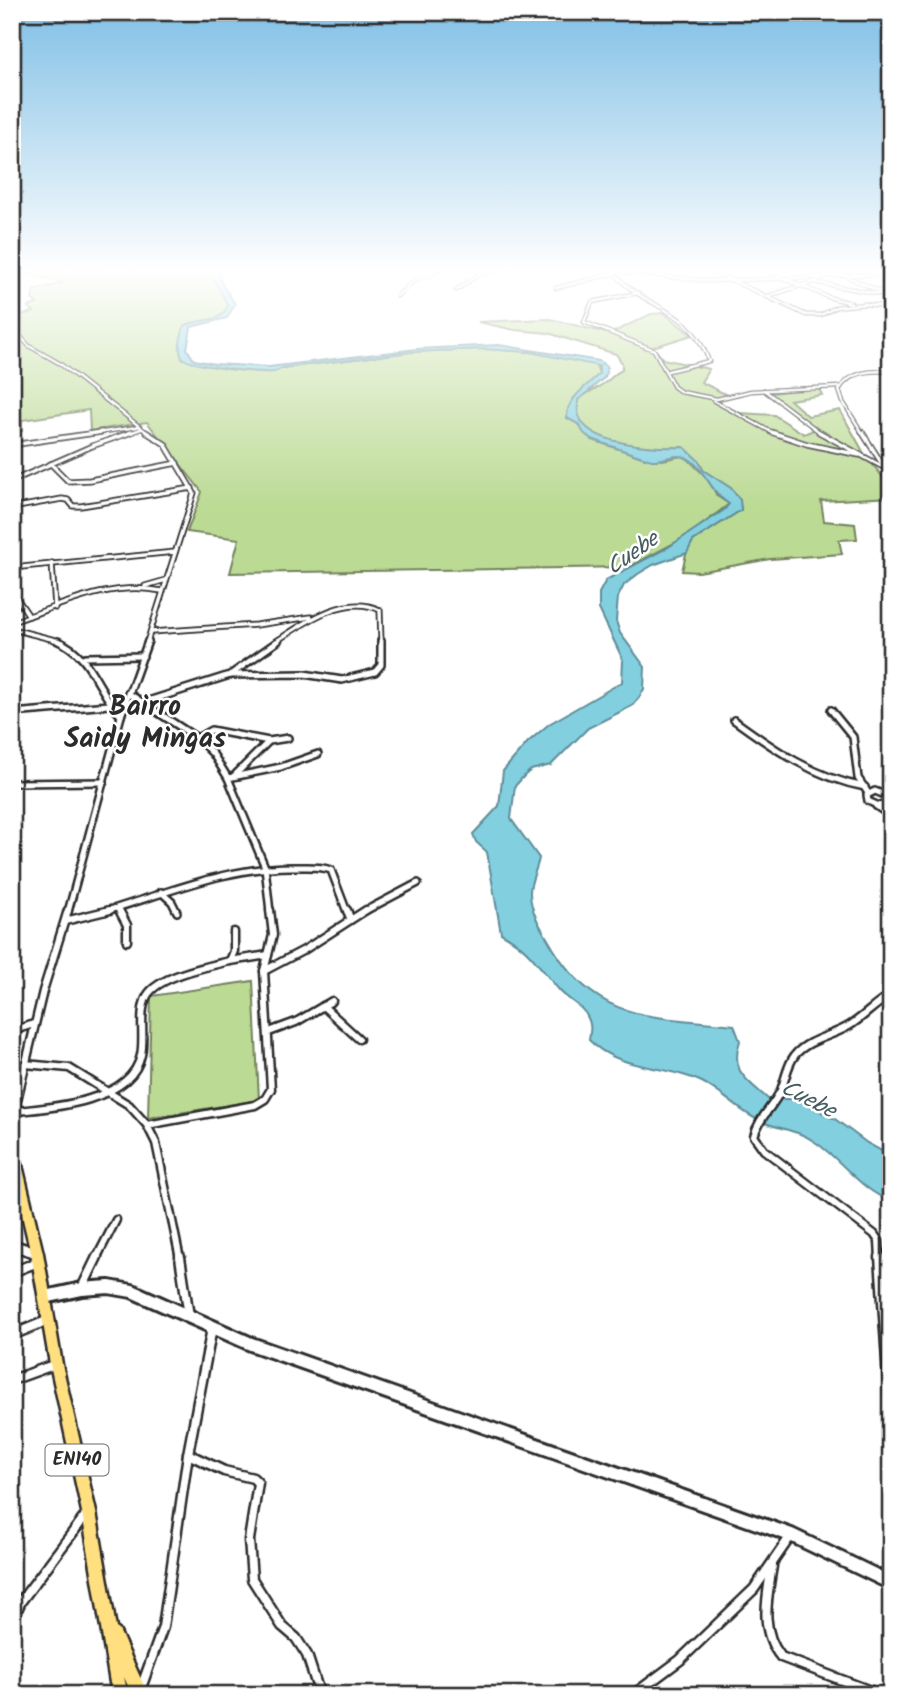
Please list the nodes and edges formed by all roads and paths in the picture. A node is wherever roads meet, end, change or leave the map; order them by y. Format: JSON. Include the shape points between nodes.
{"nodes":[{"id":1,"x":38,"y":351,"type":"edge"},
{"id":2,"x":654,"y":351,"type":"edge"},
{"id":3,"x":705,"y":351,"type":"edge"},
{"id":4,"x":668,"y":371,"type":"junction"},
{"id":5,"x":891,"y":372,"type":"edge"},
{"id":6,"x":839,"y":387,"type":"junction"},
{"id":7,"x":764,"y":390,"type":"junction"},
{"id":8,"x":708,"y":398,"type":"junction"},
{"id":9,"x":139,"y":428,"type":"junction"},
{"id":10,"x":130,"y":433,"type":"junction"},
{"id":11,"x":147,"y":433,"type":"junction"},
{"id":12,"x":12,"y":445,"type":"edge"},
{"id":13,"x":859,"y":455,"type":"junction"},
{"id":14,"x":177,"y":463,"type":"junction"},
{"id":15,"x":51,"y":464,"type":"junction"},
{"id":16,"x":883,"y":467,"type":"junction"},
{"id":17,"x":891,"y":478,"type":"edge"},
{"id":18,"x":12,"y":481,"type":"edge"},
{"id":19,"x":192,"y":488,"type":"junction"},
{"id":20,"x":12,"y":508,"type":"edge"},
{"id":21,"x":175,"y":552,"type":"junction"},
{"id":22,"x":156,"y":554,"type":"junction"},
{"id":23,"x":52,"y":563,"type":"junction"},
{"id":24,"x":171,"y":563,"type":"junction"},
{"id":25,"x":12,"y":568,"type":"edge"},
{"id":26,"x":891,"y":570,"type":"edge"},
{"id":27,"x":166,"y":580,"type":"junction"},
{"id":28,"x":144,"y":587,"type":"junction"},
{"id":29,"x":12,"y":591,"type":"edge"},
{"id":30,"x":162,"y":591,"type":"junction"},
{"id":31,"x":55,"y":608,"type":"junction"},
{"id":32,"x":891,"y":611,"type":"edge"},
{"id":33,"x":29,"y":616,"type":"junction"},
{"id":34,"x":318,"y":616,"type":"junction"},
{"id":35,"x":12,"y":622,"type":"edge"},
{"id":36,"x":12,"y":629,"type":"edge"},
{"id":37,"x":151,"y":632,"type":"junction"},
{"id":38,"x":143,"y":656,"type":"junction"},
{"id":39,"x":85,"y":657,"type":"junction"},
{"id":40,"x":230,"y":675,"type":"junction"},
{"id":41,"x":128,"y":693,"type":"junction"},
{"id":42,"x":145,"y":702,"type":"junction"},
{"id":43,"x":109,"y":705,"type":"junction"},
{"id":44,"x":831,"y":710,"type":"dead end"},
{"id":45,"x":12,"y":713,"type":"edge"},
{"id":46,"x":121,"y":716,"type":"junction"},
{"id":47,"x":734,"y":720,"type":"dead end"},
{"id":48,"x":197,"y":738,"type":"junction"},
{"id":49,"x":288,"y":738,"type":"dead end"},
{"id":50,"x":269,"y":741,"type":"junction"},
{"id":51,"x":318,"y":754,"type":"dead end"},
{"id":52,"x":234,"y":776,"type":"junction"},
{"id":53,"x":228,"y":778,"type":"junction"},
{"id":54,"x":104,"y":782,"type":"junction"},
{"id":55,"x":12,"y":783,"type":"edge"},
{"id":56,"x":867,"y":790,"type":"junction"},
{"id":57,"x":891,"y":792,"type":"edge"},
{"id":58,"x":882,"y":793,"type":"junction"},
{"id":59,"x":889,"y":801,"type":"edge"},
{"id":60,"x":873,"y":805,"type":"junction"},
{"id":61,"x":891,"y":815,"type":"edge"},
{"id":62,"x":265,"y":867,"type":"junction"},
{"id":63,"x":418,"y":883,"type":"dead end"},
{"id":64,"x":161,"y":892,"type":"junction"},
{"id":65,"x":120,"y":909,"type":"junction"},
{"id":66,"x":177,"y":912,"type":"dead end"},
{"id":67,"x":350,"y":918,"type":"junction"},
{"id":68,"x":65,"y":920,"type":"junction"},
{"id":69,"x":234,"y":932,"type":"dead end"},
{"id":70,"x":127,"y":941,"type":"dead end"},
{"id":71,"x":268,"y":955,"type":"junction"},
{"id":72,"x":230,"y":961,"type":"junction"},
{"id":73,"x":264,"y":971,"type":"junction"},
{"id":74,"x":891,"y":995,"type":"edge"},
{"id":75,"x":332,"y":1001,"type":"dead end"},
{"id":76,"x":323,"y":1006,"type":"junction"},
{"id":77,"x":34,"y":1024,"type":"junction"},
{"id":78,"x":12,"y":1031,"type":"edge"},
{"id":79,"x":269,"y":1032,"type":"junction"},
{"id":80,"x":359,"y":1039,"type":"dead end"},
{"id":81,"x":25,"y":1064,"type":"junction"},
{"id":82,"x":108,"y":1093,"type":"junction"},
{"id":83,"x":16,"y":1111,"type":"junction"},
{"id":84,"x":12,"y":1121,"type":"edge"},
{"id":85,"x":147,"y":1125,"type":"junction"},
{"id":86,"x":12,"y":1148,"type":"edge"},
{"id":87,"x":116,"y":1220,"type":"dead end"},
{"id":88,"x":12,"y":1245,"type":"edge"},
{"id":89,"x":38,"y":1257,"type":"junction"},
{"id":90,"x":12,"y":1272,"type":"edge"},
{"id":91,"x":82,"y":1289,"type":"junction"},
{"id":92,"x":45,"y":1297,"type":"junction"},
{"id":93,"x":189,"y":1319,"type":"junction"},
{"id":94,"x":49,"y":1320,"type":"junction"},
{"id":95,"x":887,"y":1320,"type":"edge"},
{"id":96,"x":212,"y":1328,"type":"junction"},
{"id":97,"x":12,"y":1335,"type":"edge"},
{"id":98,"x":57,"y":1364,"type":"junction"},
{"id":99,"x":12,"y":1380,"type":"edge"},
{"id":100,"x":891,"y":1420,"type":"edge"},
{"id":101,"x":188,"y":1454,"type":"junction"},
{"id":102,"x":89,"y":1512,"type":"junction"},
{"id":103,"x":791,"y":1535,"type":"junction"},
{"id":104,"x":772,"y":1563,"type":"junction"},
{"id":105,"x":891,"y":1583,"type":"edge"},
{"id":106,"x":17,"y":1602,"type":"edge"},
{"id":107,"x":12,"y":1621,"type":"edge"},
{"id":108,"x":109,"y":1624,"type":"junction"},
{"id":109,"x":138,"y":1694,"type":"edge"},
{"id":110,"x":120,"y":1695,"type":"edge"},
{"id":111,"x":320,"y":1695,"type":"edge"},
{"id":112,"x":633,"y":1695,"type":"edge"},
{"id":113,"x":881,"y":1695,"type":"edge"}],
"edges":[{"from":1,"to":9,"type":"street","via":[[59,362]]},
{"from":2,"to":4,"type":"street"},
{"from":3,"to":4,"type":"street","via":[[709,359],[701,365]]},
{"from":4,"to":8,"type":"street","via":[[678,390]]},
{"from":5,"to":6,"type":"street","via":[[856,374]]},
{"from":6,"to":7,"type":"street"},
{"from":6,"to":16,"type":"street","via":[[843,402]]},
{"from":7,"to":8,"type":"street"},
{"from":7,"to":13,"type":"street","via":[[805,423]]},
{"from":8,"to":13,"type":"street","via":[[783,436],[816,448]]},
{"from":9,"to":10,"type":"street"},
{"from":9,"to":11,"type":"street"},
{"from":9,"to":12,"type":"street"},
{"from":10,"to":11,"type":"street"},
{"from":10,"to":15,"type":"street"},
{"from":11,"to":14,"type":"street","via":[[165,444]]},
{"from":13,"to":16,"type":"street"},
{"from":14,"to":15,"type":"street","via":[[68,481]]},
{"from":14,"to":19,"type":"street"},
{"from":15,"to":18,"type":"street"},
{"from":16,"to":17,"type":"street"},
{"from":19,"to":20,"type":"street","via":[[81,506],[62,499]]},
{"from":19,"to":21,"type":"street","via":[[194,499]]},
{"from":21,"to":22,"type":"street"},
{"from":21,"to":24,"type":"street"},
{"from":22,"to":23,"type":"street"},
{"from":22,"to":24,"type":"street"},
{"from":23,"to":25,"type":"street"},
{"from":23,"to":31,"type":"street"},
{"from":24,"to":27,"type":"street"},
{"from":26,"to":32,"type":"street"},
{"from":27,"to":28,"type":"street"},
{"from":27,"to":30,"type":"street"},
{"from":28,"to":30,"type":"street"},
{"from":28,"to":31,"type":"street","via":[[114,588]]},
{"from":29,"to":33,"type":"street"},
{"from":30,"to":37,"type":"street"},
{"from":31,"to":33,"type":"street"},
{"from":33,"to":35,"type":"street"},
{"from":34,"to":37,"type":"street"},
{"from":34,"to":40,"type":"street","via":[[278,638]]},
{"from":34,"to":40,"type":"street","via":[[364,603],[377,606],[382,639],[379,670],[342,680],[304,674]]},
{"from":36,"to":39,"type":"street","via":[[51,638]]},
{"from":37,"to":38,"type":"street"},
{"from":38,"to":39,"type":"street"},
{"from":38,"to":41,"type":"street"},
{"from":39,"to":43,"type":"street"},
{"from":40,"to":42,"type":"street"},
{"from":41,"to":42,"type":"street"},
{"from":41,"to":46,"type":"street"},
{"from":42,"to":48,"type":"street"},
{"from":43,"to":45,"type":"street"},
{"from":43,"to":46,"type":"street"},
{"from":44,"to":56,"type":"street","via":[[853,737],[858,778]]},
{"from":46,"to":54,"type":"street"},
{"from":47,"to":56,"type":"street","via":[[829,778]]},
{"from":48,"to":50,"type":"street","via":[[211,730]]},
{"from":48,"to":53,"type":"street"},
{"from":49,"to":50,"type":"street"},
{"from":50,"to":52,"type":"street"},
{"from":51,"to":52,"type":"street"},
{"from":52,"to":53,"type":"street"},
{"from":53,"to":62,"type":"street"},
{"from":54,"to":55,"type":"street"},
{"from":54,"to":68,"type":"street"},
{"from":56,"to":58,"type":"street"},
{"from":56,"to":60,"type":"street"},
{"from":57,"to":58,"type":"street"},
{"from":58,"to":59,"type":"street"},
{"from":59,"to":60,"type":"street"},
{"from":59,"to":61,"type":"street"},
{"from":60,"to":61,"type":"street"},
{"from":62,"to":64,"type":"street"},
{"from":62,"to":67,"type":"street","via":[[328,868]]},
{"from":62,"to":71,"type":"street","via":[[273,935]]},
{"from":63,"to":67,"type":"street"},
{"from":64,"to":65,"type":"street"},
{"from":64,"to":66,"type":"street"},
{"from":65,"to":68,"type":"street"},
{"from":65,"to":70,"type":"street"},
{"from":67,"to":73,"type":"street"},
{"from":68,"to":77,"type":"street"},
{"from":69,"to":72,"type":"street"},
{"from":71,"to":72,"type":"street"},
{"from":71,"to":73,"type":"street"},
{"from":72,"to":82,"type":"street","via":[[160,984],[148,995],[140,1061],[127,1079]]},
{"from":73,"to":79,"type":"street"},
{"from":74,"to":95,"type":"street","via":[[852,1024],[800,1050],[754,1136],[764,1150],[874,1234],[879,1241]]},
{"from":75,"to":76,"type":"street"},
{"from":76,"to":79,"type":"street"},
{"from":76,"to":80,"type":"street"},
{"from":77,"to":78,"type":"street"},
{"from":77,"to":81,"type":"street"},
{"from":79,"to":85,"type":"street","via":[[271,1089],[265,1099],[255,1105]]},
{"from":81,"to":82,"type":"street","via":[[69,1068]]},
{"from":81,"to":83,"type":"street"},
{"from":82,"to":83,"type":"street"},
{"from":82,"to":85,"type":"street","via":[[129,1105]]},
{"from":83,"to":84,"type":"street"},
{"from":85,"to":93,"type":"street","via":[[156,1143],[174,1222]]},
{"from":86,"to":89,"type":"main road","number":"EN140"},
{"from":87,"to":91,"type":"street"},
{"from":88,"to":89,"type":"street"},
{"from":89,"to":90,"type":"street"},
{"from":89,"to":92,"type":"main road","number":"EN140"},
{"from":91,"to":92,"type":"main road"},
{"from":91,"to":93,"type":"main road","via":[[132,1291]]},
{"from":92,"to":94,"type":"main road","number":"EN140"},
{"from":93,"to":96,"type":"main road"},
{"from":94,"to":97,"type":"street"},
{"from":94,"to":98,"type":"main road","number":"EN140"},
{"from":95,"to":100,"type":"street"},
{"from":96,"to":101,"type":"street"},
{"from":96,"to":103,"type":"main road"},
{"from":98,"to":99,"type":"street"},
{"from":98,"to":102,"type":"main road","number":"EN140"},
{"from":101,"to":109,"type":"street","via":[[163,1627]]},
{"from":101,"to":111,"type":"street","via":[[258,1483],[248,1566],[282,1626],[307,1655]]},
{"from":102,"to":106,"type":"street"},
{"from":102,"to":108,"type":"main road","number":"EN140"},
{"from":103,"to":104,"type":"street"},
{"from":103,"to":105,"type":"main road"},
{"from":104,"to":112,"type":"street","via":[[754,1589],[712,1630]]},
{"from":104,"to":113,"type":"street","via":[[765,1626],[772,1648],[781,1657]]},
{"from":106,"to":107,"type":"street"},
{"from":108,"to":109,"type":"main road","number":"EN140"},
{"from":108,"to":110,"type":"main road","number":"EN140"}]}
